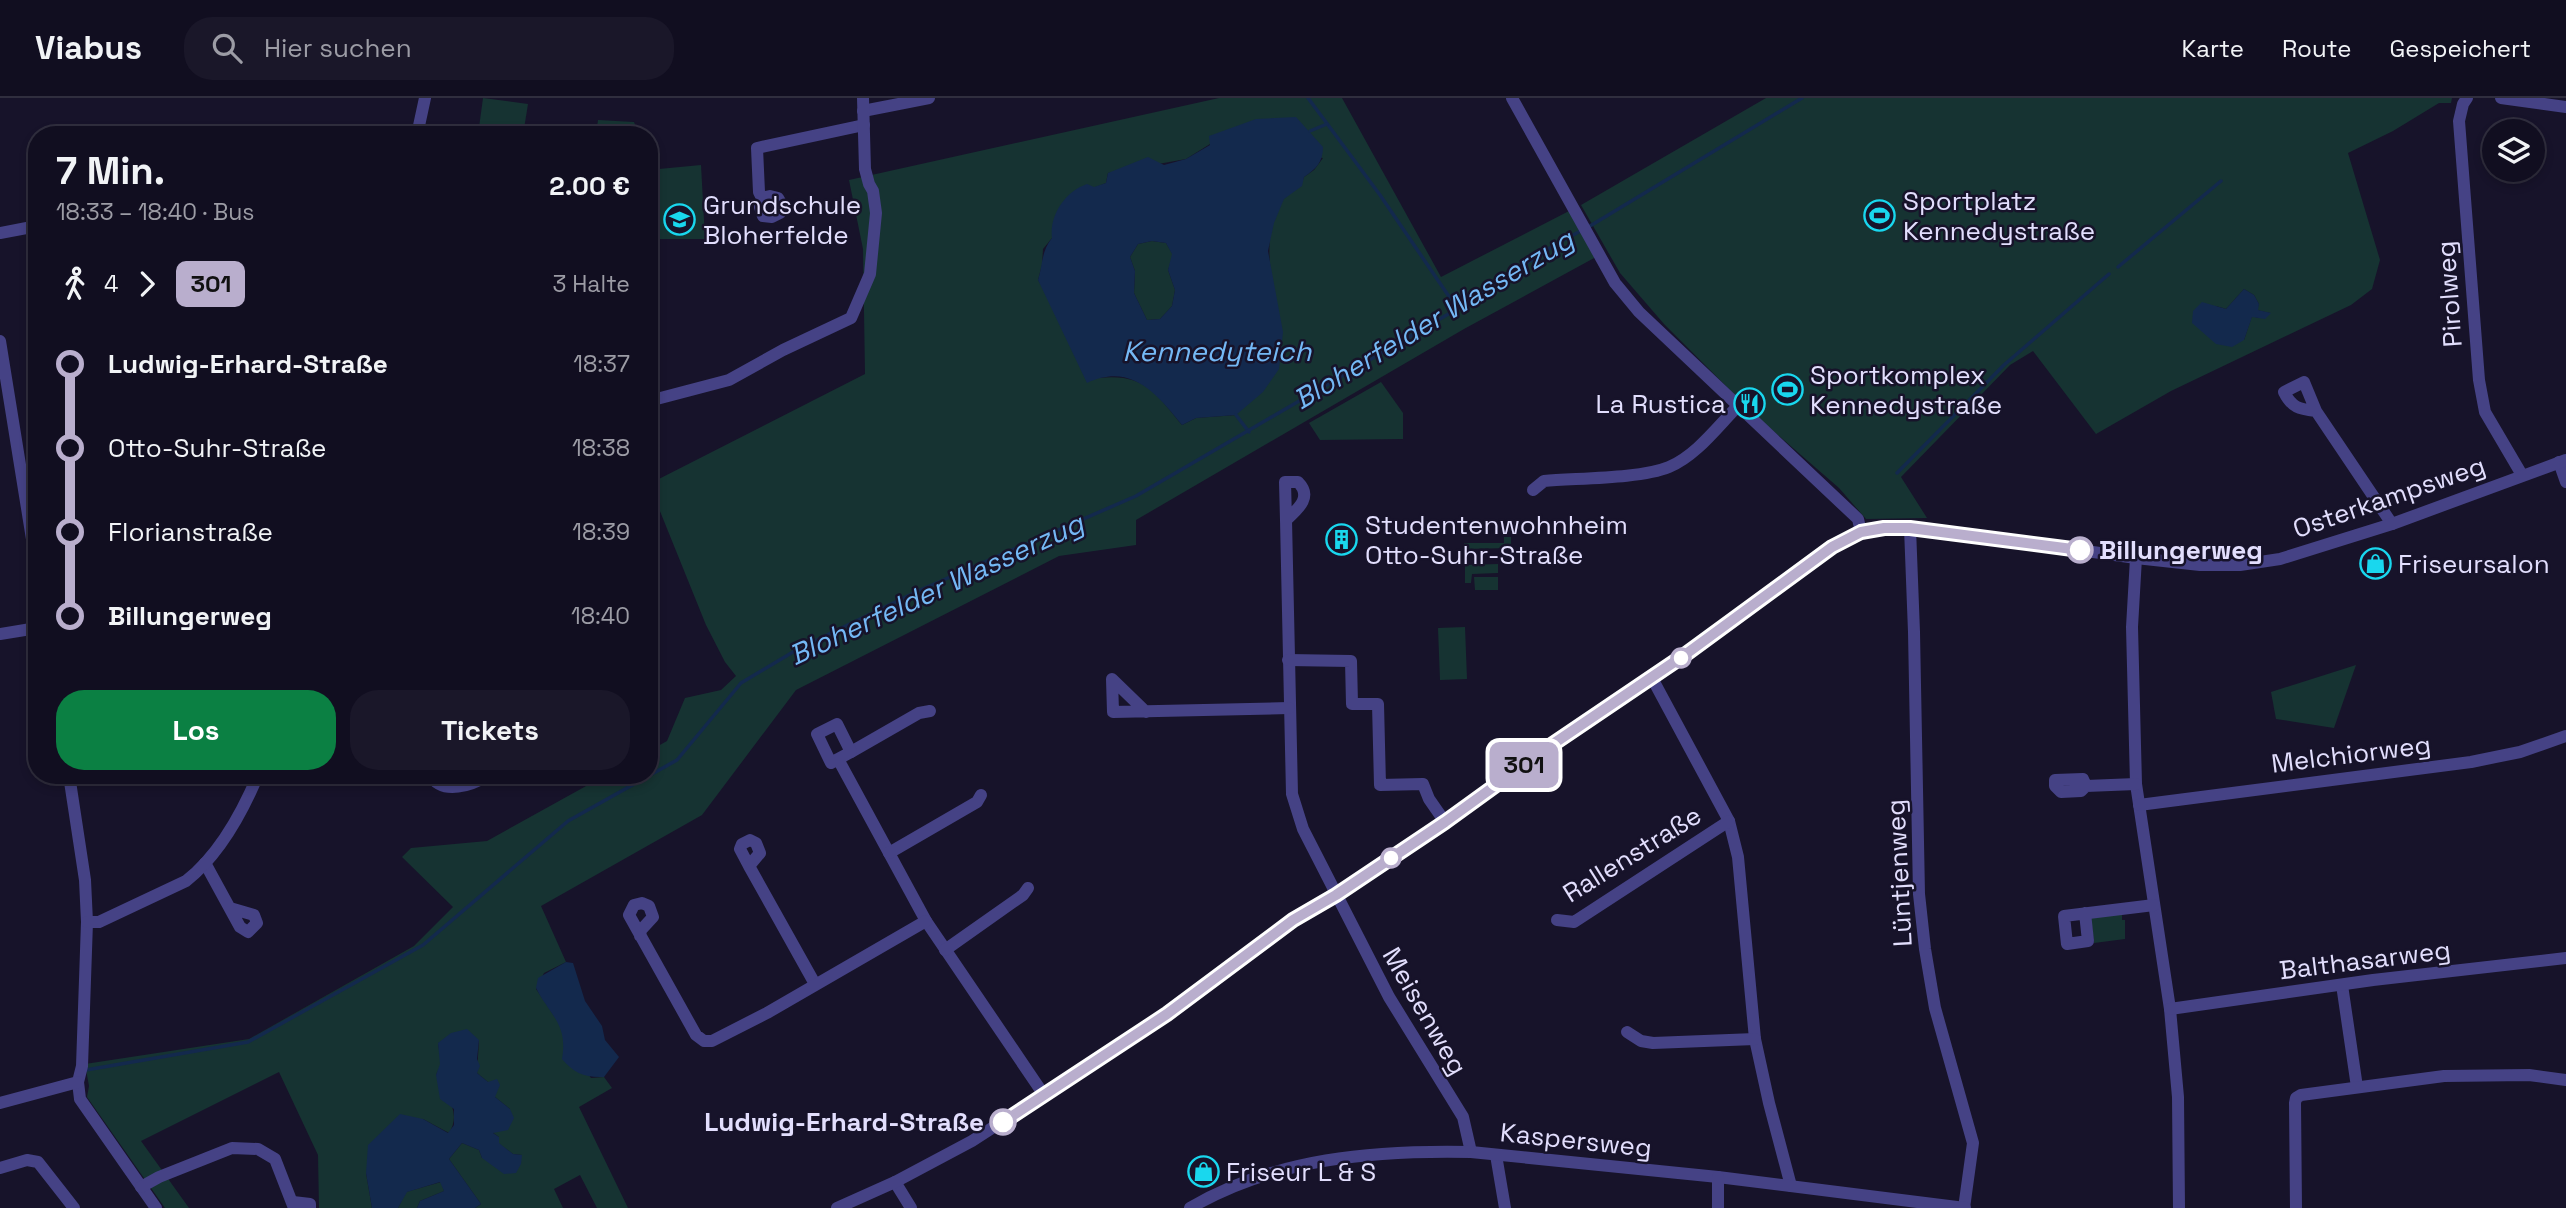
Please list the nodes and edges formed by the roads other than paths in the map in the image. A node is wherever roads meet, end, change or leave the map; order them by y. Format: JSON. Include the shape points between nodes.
{"nodes":[{"id":1,"x":425,"y":98,"type":"edge"},
{"id":2,"x":929,"y":98,"type":"edge"},
{"id":3,"x":1512,"y":98,"type":"edge"},
{"id":4,"x":2501,"y":98,"type":"edge"},
{"id":5,"x":2467,"y":99,"type":"edge"},
{"id":6,"x":863,"y":104,"type":"edge"},
{"id":7,"x":2566,"y":107,"type":"edge"},
{"id":8,"x":864,"y":125,"type":"junction"},
{"id":9,"x":419,"y":126,"type":"edge"},
{"id":10,"x":762,"y":198,"type":"dead end"},
{"id":11,"x":28,"y":228,"type":"edge"},
{"id":12,"x":0,"y":233,"type":"edge"},
{"id":13,"x":0,"y":341,"type":"edge"},
{"id":14,"x":658,"y":399,"type":"edge"},
{"id":15,"x":1738,"y":405,"type":"junction"},
{"id":16,"x":2316,"y":411,"type":"dead end"},
{"id":17,"x":2563,"y":461,"type":"edge"},
{"id":18,"x":2522,"y":475,"type":"junction"},
{"id":19,"x":2566,"y":482,"type":"edge"},
{"id":20,"x":1533,"y":490,"type":"dead end"},
{"id":21,"x":28,"y":514,"type":"edge"},
{"id":22,"x":1286,"y":520,"type":"dead end"},
{"id":23,"x":2392,"y":524,"type":"junction"},
{"id":24,"x":1910,"y":528,"type":"junction"},
{"id":25,"x":1861,"y":532,"type":"junction"},
{"id":26,"x":2136,"y":558,"type":"junction"},
{"id":27,"x":28,"y":629,"type":"edge"},
{"id":28,"x":0,"y":634,"type":"edge"},
{"id":29,"x":1288,"y":660,"type":"junction"},
{"id":30,"x":1652,"y":678,"type":"junction"},
{"id":31,"x":1289,"y":708,"type":"junction"},
{"id":32,"x":930,"y":710,"type":"dead end"},
{"id":33,"x":1146,"y":712,"type":"dead end"},
{"id":34,"x":2566,"y":736,"type":"edge"},
{"id":35,"x":851,"y":752,"type":"junction"},
{"id":36,"x":838,"y":759,"type":"junction"},
{"id":37,"x":70,"y":784,"type":"edge"},
{"id":38,"x":254,"y":784,"type":"edge"},
{"id":39,"x":436,"y":784,"type":"edge"},
{"id":40,"x":475,"y":784,"type":"edge"},
{"id":41,"x":2136,"y":784,"type":"junction"},
{"id":42,"x":2086,"y":786,"type":"dead end"},
{"id":43,"x":981,"y":795,"type":"dead end"},
{"id":44,"x":2138,"y":805,"type":"junction"},
{"id":45,"x":1729,"y":821,"type":"junction"},
{"id":46,"x":1445,"y":822,"type":"junction"},
{"id":47,"x":889,"y":853,"type":"junction"},
{"id":48,"x":205,"y":863,"type":"junction"},
{"id":49,"x":749,"y":866,"type":"dead end"},
{"id":50,"x":1028,"y":888,"type":"dead end"},
{"id":51,"x":1336,"y":895,"type":"junction"},
{"id":52,"x":2154,"y":905,"type":"junction"},
{"id":53,"x":230,"y":908,"type":"dead end"},
{"id":54,"x":2085,"y":913,"type":"dead end"},
{"id":55,"x":1557,"y":920,"type":"dead end"},
{"id":56,"x":926,"y":921,"type":"junction"},
{"id":57,"x":87,"y":922,"type":"junction"},
{"id":58,"x":640,"y":936,"type":"dead end"},
{"id":59,"x":945,"y":950,"type":"junction"},
{"id":60,"x":2566,"y":958,"type":"edge"},
{"id":61,"x":815,"y":984,"type":"junction"},
{"id":62,"x":2342,"y":985,"type":"junction"},
{"id":63,"x":2170,"y":1009,"type":"junction"},
{"id":64,"x":1627,"y":1032,"type":"dead end"},
{"id":65,"x":1755,"y":1039,"type":"junction"},
{"id":66,"x":2566,"y":1080,"type":"edge"},
{"id":67,"x":78,"y":1082,"type":"junction"},
{"id":68,"x":2357,"y":1087,"type":"junction"},
{"id":69,"x":1044,"y":1095,"type":"junction"},
{"id":70,"x":0,"y":1103,"type":"edge"},
{"id":71,"x":1471,"y":1152,"type":"junction"},
{"id":72,"x":1496,"y":1155,"type":"junction"},
{"id":73,"x":0,"y":1168,"type":"edge"},
{"id":74,"x":1718,"y":1177,"type":"junction"},
{"id":75,"x":895,"y":1182,"type":"junction"},
{"id":76,"x":1791,"y":1186,"type":"junction"},
{"id":77,"x":141,"y":1187,"type":"junction"},
{"id":78,"x":1877,"y":1202,"type":"edge"},
{"id":79,"x":293,"y":1205,"type":"edge"},
{"id":80,"x":74,"y":1208,"type":"edge"},
{"id":81,"x":156,"y":1208,"type":"edge"},
{"id":82,"x":310,"y":1208,"type":"edge"},
{"id":83,"x":837,"y":1208,"type":"edge"},
{"id":84,"x":911,"y":1208,"type":"edge"},
{"id":85,"x":1190,"y":1208,"type":"edge"},
{"id":86,"x":1506,"y":1208,"type":"edge"},
{"id":87,"x":1717,"y":1208,"type":"edge"},
{"id":88,"x":1965,"y":1208,"type":"edge"},
{"id":89,"x":2179,"y":1208,"type":"edge"},
{"id":90,"x":2296,"y":1208,"type":"edge"}],
"edges":[{"from":1,"to":9,"type":"street"},
{"from":2,"to":6,"type":"street"},
{"from":3,"to":15,"type":"street","via":[[1615,283],[1639,312]]},
{"from":4,"to":7,"type":"street"},
{"from":5,"to":18,"type":"street","name":"Pirolweg","via":[[2459,121],[2479,380],[2485,412]]},
{"from":6,"to":8,"type":"street"},
{"from":8,"to":10,"type":"street","via":[[757,148]]},
{"from":8,"to":14,"type":"street","via":[[865,169],[876,213],[874,250],[870,274],[851,318],[729,380]]},
{"from":11,"to":12,"type":"street"},
{"from":13,"to":21,"type":"street"},
{"from":15,"to":20,"type":"street","via":[[1671,467],[1544,481]]},
{"from":15,"to":25,"type":"street","via":[[1858,519]]},
{"from":16,"to":23,"type":"street"},
{"from":17,"to":18,"type":"street","name":"Osterkampsweg"},
{"from":17,"to":19,"type":"street"},
{"from":18,"to":23,"type":"street","name":"Osterkampsweg"},
{"from":22,"to":29,"type":"street","name":"Meisenweg"},
{"from":23,"to":26,"type":"street","name":"Osterkampsweg","via":[[2261,563],[2216,566]]},
{"from":24,"to":25,"type":"street","name":"Osterkampsweg"},
{"from":24,"to":26,"type":"street","name":"Osterkampsweg"},
{"from":24,"to":88,"type":"street","name":"Lüntjenweg","via":[[1919,894],[1935,1008],[1973,1143]]},
{"from":25,"to":30,"type":"street","name":"Osterkampsweg","via":[[1832,547]]},
{"from":26,"to":41,"type":"street","via":[[2132,627]]},
{"from":27,"to":28,"type":"street"},
{"from":29,"to":31,"type":"street","name":"Meisenweg"},
{"from":29,"to":46,"type":"street","via":[[1351,661],[1352,704],[1378,704],[1380,785],[1423,784]]},
{"from":30,"to":45,"type":"street"},
{"from":30,"to":46,"type":"street","name":"Osterkampsweg"},
{"from":31,"to":33,"type":"street"},
{"from":31,"to":51,"type":"street","name":"Meisenweg","via":[[1294,805]]},
{"from":32,"to":35,"type":"street"},
{"from":34,"to":44,"type":"street","name":"Melchiorweg","via":[[2470,762]]},
{"from":35,"to":36,"type":"street"},
{"from":35,"to":36,"type":"street","via":[[836,724],[817,734],[831,763]]},
{"from":36,"to":47,"type":"street"},
{"from":37,"to":57,"type":"street"},
{"from":38,"to":48,"type":"street"},
{"from":39,"to":40,"type":"street"},
{"from":41,"to":42,"type":"street"},
{"from":41,"to":44,"type":"street"},
{"from":43,"to":47,"type":"street","via":[[977,802]]},
{"from":44,"to":52,"type":"street"},
{"from":45,"to":55,"type":"street","name":"Rallenstraße","via":[[1574,922]]},
{"from":45,"to":65,"type":"street","via":[[1738,858]]},
{"from":46,"to":51,"type":"street","name":"Osterkampsweg"},
{"from":47,"to":56,"type":"street"},
{"from":48,"to":53,"type":"street"},
{"from":48,"to":57,"type":"street","via":[[186,881],[99,922]]},
{"from":49,"to":61,"type":"street"},
{"from":50,"to":59,"type":"street"},
{"from":51,"to":69,"type":"street","name":"Osterkampsweg","via":[[1293,920],[1167,1014]]},
{"from":51,"to":71,"type":"street","name":"Meisenweg","via":[[1389,997],[1463,1117]]},
{"from":52,"to":54,"type":"street"},
{"from":52,"to":63,"type":"street"},
{"from":56,"to":59,"type":"street"},
{"from":56,"to":61,"type":"street"},
{"from":57,"to":67,"type":"street"},
{"from":58,"to":61,"type":"street","via":[[696,1035],[704,1041],[723,1036]]},
{"from":59,"to":69,"type":"street"},
{"from":60,"to":62,"type":"street","name":"Balthasarweg"},
{"from":62,"to":63,"type":"street","name":"Balthasarweg"},
{"from":62,"to":68,"type":"street"},
{"from":63,"to":89,"type":"street","via":[[2178,1097]]},
{"from":64,"to":65,"type":"street","via":[[1653,1043]]},
{"from":65,"to":76,"type":"street"},
{"from":66,"to":68,"type":"street","via":[[2529,1075],[2444,1076]]},
{"from":67,"to":70,"type":"street"},
{"from":67,"to":77,"type":"street","via":[[80,1099]]},
{"from":68,"to":90,"type":"street","via":[[2296,1098]]},
{"from":69,"to":75,"type":"street","name":"Osterkampsweg"},
{"from":71,"to":72,"type":"street","name":"Kaspersweg"},
{"from":71,"to":85,"type":"street","name":"Kaspersweg","via":[[1377,1153],[1323,1160],[1240,1184]]},
{"from":72,"to":74,"type":"street","name":"Kaspersweg"},
{"from":72,"to":86,"type":"street"},
{"from":73,"to":80,"type":"street","via":[[27,1160],[38,1162]]},
{"from":74,"to":76,"type":"street","name":"Kaspersweg"},
{"from":74,"to":87,"type":"street"},
{"from":75,"to":83,"type":"street","name":"Osterkampsweg"},
{"from":75,"to":84,"type":"street"},
{"from":76,"to":78,"type":"street","name":"Kaspersweg"},
{"from":77,"to":79,"type":"street","via":[[232,1148],[258,1149],[275,1159]]},
{"from":77,"to":81,"type":"street"},
{"from":78,"to":88,"type":"street","name":"Kaspersweg"},
{"from":79,"to":82,"type":"street","via":[[310,1204]]}]}
